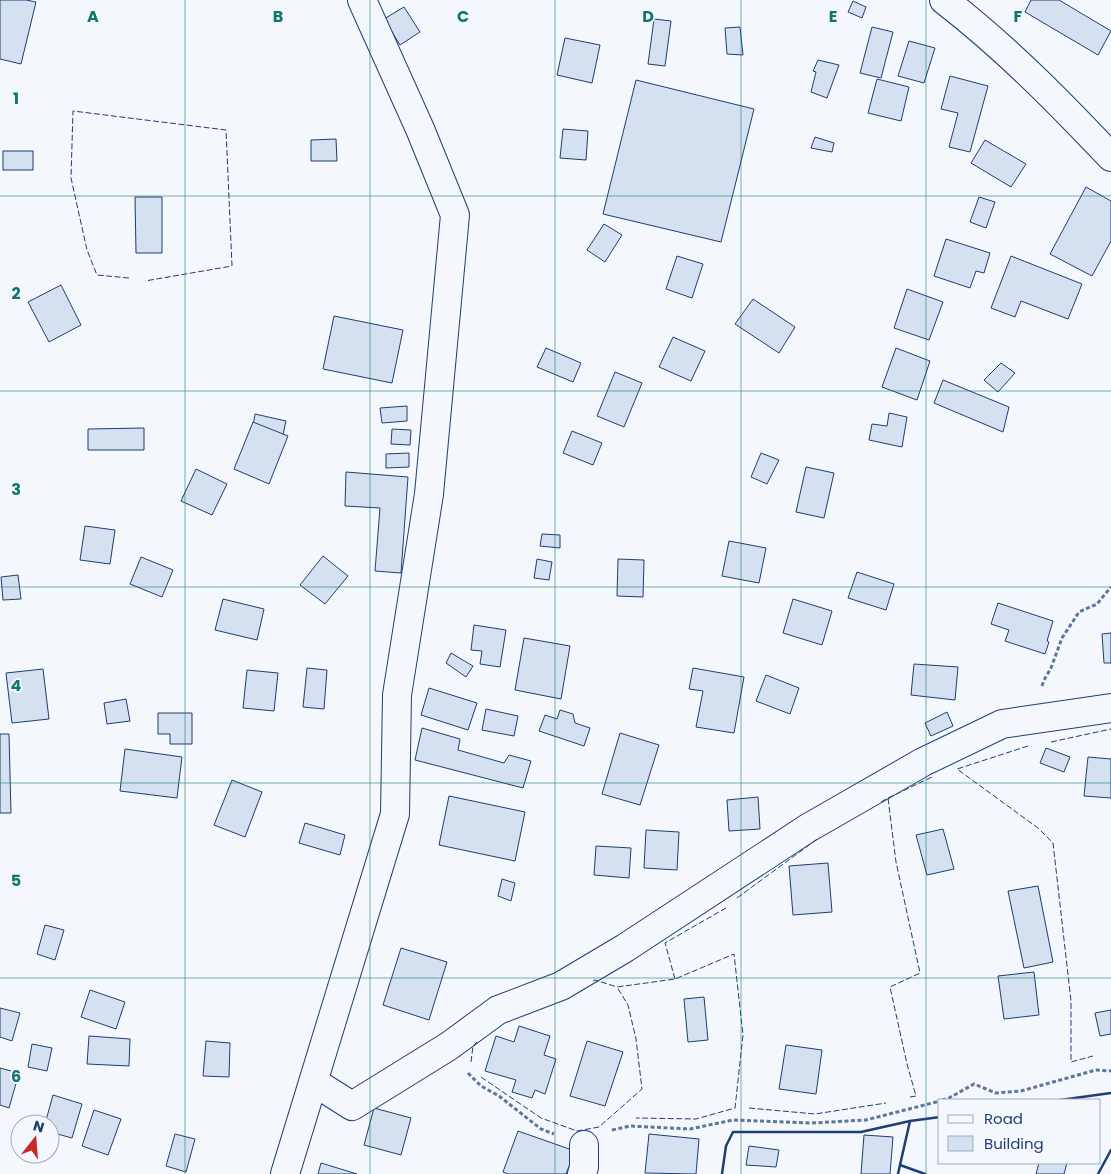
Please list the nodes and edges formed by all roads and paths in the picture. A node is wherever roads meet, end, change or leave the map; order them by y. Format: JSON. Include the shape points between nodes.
{"nodes":[{"id":1,"x":362,"y":0,"type":"edge"},
{"id":2,"x":944,"y":0,"type":"edge"},
{"id":3,"x":1111,"y":157,"type":"edge"},
{"id":4,"x":1111,"y":587,"type":"edge"},
{"id":5,"x":1111,"y":708,"type":"edge"},
{"id":6,"x":1035,"y":719,"type":"junction"},
{"id":7,"x":449,"y":1046,"type":"junction"},
{"id":8,"x":1111,"y":1071,"type":"edge"},
{"id":9,"x":314,"y":1082,"type":"junction"},
{"id":10,"x":946,"y":1099,"type":"edge"},
{"id":11,"x":938,"y":1102,"type":"edge"},
{"id":12,"x":584,"y":1144,"type":"junction"},
{"id":13,"x":285,"y":1174,"type":"edge"},
{"id":14,"x":582,"y":1174,"type":"edge"}],
"edges":[{"from":1,"to":9,"type":"street","via":[[455,215],[429,494],[397,695],[395,814]]},
{"from":2,"to":3,"type":"street","via":[[983,30]]},
{"from":4,"to":6,"type":"path","via":[[1097,604],[1079,612],[1062,638],[1044,680]]},
{"from":5,"to":6,"type":"street"},
{"from":6,"to":7,"type":"street","via":[[1002,724],[923,762],[808,828],[625,948],[561,986],[498,1010]]},
{"from":7,"to":9,"type":"street","via":[[352,1106]]},
{"from":7,"to":12,"type":"path","via":[[481,1086],[541,1129]]},
{"from":8,"to":10,"type":"path","via":[[1096,1070],[1021,1091],[996,1093],[974,1084]]},
{"from":9,"to":13,"type":"street"},
{"from":11,"to":12,"type":"path","via":[[866,1120],[812,1123],[733,1120],[690,1129],[630,1126]]},
{"from":12,"to":14,"type":"street"}]}
